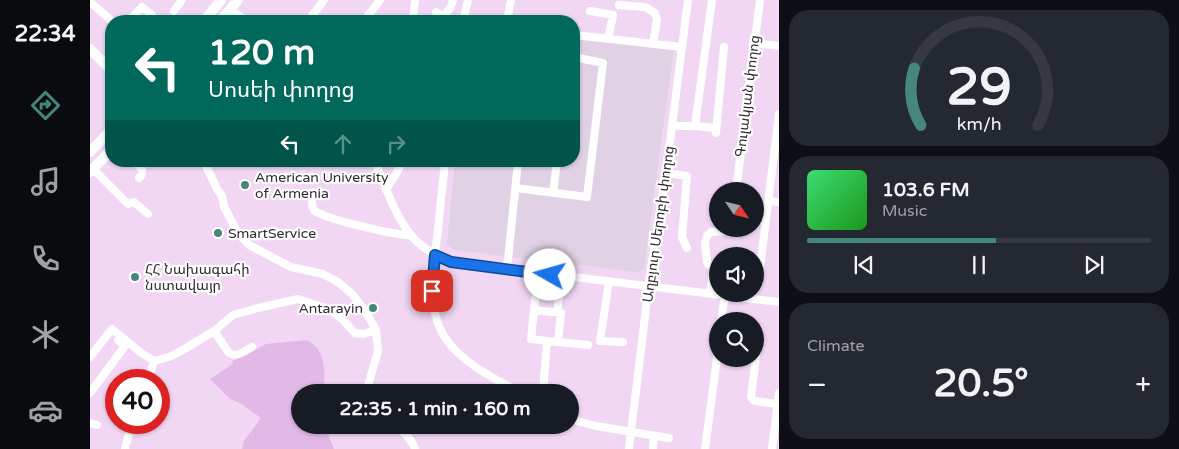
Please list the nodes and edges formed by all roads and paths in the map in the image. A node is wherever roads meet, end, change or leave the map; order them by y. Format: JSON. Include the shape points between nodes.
{"nodes":[{"id":1,"x":182,"y":0,"type":"edge"},
{"id":2,"x":221,"y":0,"type":"edge"},
{"id":3,"x":238,"y":0,"type":"edge"},
{"id":4,"x":324,"y":0,"type":"edge"},
{"id":5,"x":380,"y":0,"type":"edge"},
{"id":6,"x":415,"y":0,"type":"edge"},
{"id":7,"x":453,"y":0,"type":"edge"},
{"id":8,"x":468,"y":0,"type":"edge"},
{"id":9,"x":511,"y":0,"type":"edge"},
{"id":10,"x":688,"y":0,"type":"edge"},
{"id":11,"x":712,"y":0,"type":"edge"},
{"id":12,"x":760,"y":0,"type":"edge"},
{"id":13,"x":90,"y":2,"type":"edge"},
{"id":14,"x":619,"y":5,"type":"dead end"},
{"id":15,"x":230,"y":9,"type":"junction"},
{"id":16,"x":174,"y":11,"type":"dead end"},
{"id":17,"x":590,"y":11,"type":"dead end"},
{"id":18,"x":436,"y":12,"type":"dead end"},
{"id":19,"x":152,"y":14,"type":"dead end"},
{"id":20,"x":105,"y":15,"type":"edge"},
{"id":21,"x":135,"y":15,"type":"edge"},
{"id":22,"x":209,"y":15,"type":"edge"},
{"id":23,"x":225,"y":15,"type":"edge"},
{"id":24,"x":238,"y":15,"type":"edge"},
{"id":25,"x":313,"y":15,"type":"edge"},
{"id":26,"x":369,"y":15,"type":"edge"},
{"id":27,"x":414,"y":15,"type":"edge"},
{"id":28,"x":440,"y":15,"type":"edge"},
{"id":29,"x":443,"y":15,"type":"edge"},
{"id":30,"x":464,"y":15,"type":"edge"},
{"id":31,"x":508,"y":15,"type":"edge"},
{"id":32,"x":580,"y":36,"type":"edge"},
{"id":33,"x":608,"y":39,"type":"junction"},
{"id":34,"x":90,"y":43,"type":"edge"},
{"id":35,"x":754,"y":43,"type":"junction"},
{"id":36,"x":653,"y":44,"type":"junction"},
{"id":37,"x":779,"y":46,"type":"edge"},
{"id":38,"x":682,"y":47,"type":"junction"},
{"id":39,"x":724,"y":47,"type":"dead end"},
{"id":40,"x":90,"y":49,"type":"edge"},
{"id":41,"x":105,"y":58,"type":"edge"},
{"id":42,"x":580,"y":58,"type":"edge"},
{"id":43,"x":105,"y":64,"type":"edge"},
{"id":44,"x":779,"y":114,"type":"edge"},
{"id":45,"x":778,"y":125,"type":"edge"},
{"id":46,"x":672,"y":126,"type":"junction"},
{"id":47,"x":694,"y":126,"type":"junction"},
{"id":48,"x":105,"y":136,"type":"edge"},
{"id":49,"x":90,"y":152,"type":"edge"},
{"id":50,"x":105,"y":156,"type":"edge"},
{"id":51,"x":141,"y":167,"type":"edge"},
{"id":52,"x":206,"y":167,"type":"edge"},
{"id":53,"x":377,"y":167,"type":"edge"},
{"id":54,"x":399,"y":167,"type":"edge"},
{"id":55,"x":444,"y":167,"type":"edge"},
{"id":56,"x":518,"y":167,"type":"edge"},
{"id":57,"x":556,"y":167,"type":"edge"},
{"id":58,"x":91,"y":171,"type":"edge"},
{"id":59,"x":666,"y":173,"type":"junction"},
{"id":60,"x":139,"y":178,"type":"dead end"},
{"id":61,"x":737,"y":182,"type":"edge"},
{"id":62,"x":516,"y":188,"type":"junction"},
{"id":63,"x":386,"y":190,"type":"junction"},
{"id":64,"x":553,"y":193,"type":"junction"},
{"id":65,"x":769,"y":201,"type":"junction"},
{"id":66,"x":312,"y":202,"type":"dead end"},
{"id":67,"x":779,"y":202,"type":"edge"},
{"id":68,"x":148,"y":214,"type":"dead end"},
{"id":69,"x":709,"y":234,"type":"edge"},
{"id":70,"x":411,"y":235,"type":"junction"},
{"id":71,"x":763,"y":247,"type":"edge"},
{"id":72,"x":687,"y":248,"type":"dead end"},
{"id":73,"x":435,"y":255,"type":"junction"},
{"id":74,"x":709,"y":264,"type":"edge"},
{"id":75,"x":506,"y":269,"type":"junction"},
{"id":76,"x":539,"y":273,"type":"junction"},
{"id":77,"x":562,"y":276,"type":"junction"},
{"id":78,"x":610,"y":281,"type":"junction"},
{"id":79,"x":649,"y":286,"type":"junction"},
{"id":80,"x":709,"y":293,"type":"edge"},
{"id":81,"x":764,"y":300,"type":"edge"},
{"id":82,"x":779,"y":302,"type":"edge"},
{"id":83,"x":534,"y":310,"type":"junction"},
{"id":84,"x":557,"y":312,"type":"junction"},
{"id":85,"x":376,"y":330,"type":"junction"},
{"id":86,"x":110,"y":331,"type":"junction"},
{"id":87,"x":214,"y":331,"type":"junction"},
{"id":88,"x":547,"y":341,"type":"junction"},
{"id":89,"x":558,"y":342,"type":"junction"},
{"id":90,"x":623,"y":342,"type":"dead end"},
{"id":91,"x":588,"y":345,"type":"dead end"},
{"id":92,"x":252,"y":347,"type":"dead end"},
{"id":93,"x":90,"y":357,"type":"edge"},
{"id":94,"x":154,"y":361,"type":"junction"},
{"id":95,"x":716,"y":367,"type":"edge"},
{"id":96,"x":755,"y":367,"type":"edge"},
{"id":97,"x":151,"y":369,"type":"edge"},
{"id":98,"x":369,"y":384,"type":"edge"},
{"id":99,"x":504,"y":384,"type":"edge"},
{"id":100,"x":543,"y":384,"type":"edge"},
{"id":101,"x":90,"y":393,"type":"edge"},
{"id":102,"x":779,"y":393,"type":"edge"},
{"id":103,"x":778,"y":404,"type":"junction"},
{"id":104,"x":579,"y":422,"type":"edge"},
{"id":105,"x":631,"y":432,"type":"junction"},
{"id":106,"x":129,"y":434,"type":"edge"},
{"id":107,"x":405,"y":434,"type":"edge"},
{"id":108,"x":654,"y":436,"type":"junction"},
{"id":109,"x":669,"y":438,"type":"dead end"},
{"id":110,"x":774,"y":448,"type":"edge"},
{"id":111,"x":125,"y":449,"type":"edge"},
{"id":112,"x":415,"y":449,"type":"edge"},
{"id":113,"x":628,"y":449,"type":"edge"},
{"id":114,"x":653,"y":449,"type":"edge"},
{"id":115,"x":705,"y":449,"type":"edge"}],
"edges":[{"from":1,"to":16,"type":"street"},
{"from":2,"to":22,"type":"main road"},
{"from":3,"to":15,"type":"main road"},
{"from":4,"to":25,"type":"street"},
{"from":5,"to":26,"type":"street"},
{"from":6,"to":27,"type":"street"},
{"from":7,"to":29,"type":"street","via":[[450,10]]},
{"from":8,"to":30,"type":"street"},
{"from":9,"to":31,"type":"street"},
{"from":10,"to":38,"type":"street","name":"Աղբյուր Սերոբի փողոց"},
{"from":11,"to":47,"type":"street"},
{"from":12,"to":35,"type":"street","name":"Գուլակյան փողոց"},
{"from":13,"to":20,"type":"street"},
{"from":14,"to":36,"type":"street","via":[[645,7],[655,12]]},
{"from":15,"to":23,"type":"main road"},
{"from":15,"to":24,"type":"street"},
{"from":17,"to":33,"type":"street","via":[[613,15]]},
{"from":18,"to":28,"type":"street"},
{"from":19,"to":21,"type":"street","via":[[142,7]]},
{"from":32,"to":33,"type":"street"},
{"from":33,"to":36,"type":"street"},
{"from":34,"to":41,"type":"main road"},
{"from":35,"to":37,"type":"street"},
{"from":35,"to":61,"type":"street","name":"Գուլակյան փողոց"},
{"from":36,"to":38,"type":"street"},
{"from":38,"to":46,"type":"street","name":"Աղբյուր Սերոբի փողոց"},
{"from":39,"to":47,"type":"street","via":[[716,130]]},
{"from":40,"to":43,"type":"main road"},
{"from":42,"to":64,"type":"street","via":[[603,63],[586,197]]},
{"from":44,"to":45,"type":"street"},
{"from":45,"to":65,"type":"street"},
{"from":46,"to":47,"type":"street"},
{"from":46,"to":59,"type":"street","name":"Աղբյուր Սերոբի փողոց"},
{"from":48,"to":49,"type":"main road"},
{"from":50,"to":58,"type":"main road"},
{"from":51,"to":60,"type":"street"},
{"from":52,"to":85,"type":"street","via":[[233,225],[249,245],[291,267],[323,274],[338,282],[364,309]]},
{"from":53,"to":63,"type":"street"},
{"from":54,"to":63,"type":"street"},
{"from":55,"to":73,"type":"street"},
{"from":56,"to":62,"type":"street"},
{"from":57,"to":64,"type":"street"},
{"from":58,"to":68,"type":"street","via":[[128,204],[134,202]]},
{"from":59,"to":72,"type":"street","via":[[687,176],[682,237]]},
{"from":59,"to":79,"type":"street","name":"Աղբյուր Սերոբի փողոց"},
{"from":62,"to":64,"type":"street"},
{"from":62,"to":75,"type":"street"},
{"from":63,"to":70,"type":"street"},
{"from":65,"to":67,"type":"street"},
{"from":65,"to":71,"type":"street"},
{"from":66,"to":70,"type":"street","via":[[315,211],[344,222]]},
{"from":69,"to":74,"type":"street","via":[[705,242]]},
{"from":70,"to":73,"type":"street"},
{"from":73,"to":75,"type":"street","via":[[451,262]]},
{"from":73,"to":99,"type":"street","via":[[433,302],[444,336],[471,363]]},
{"from":75,"to":76,"type":"street"},
{"from":76,"to":77,"type":"street"},
{"from":76,"to":83,"type":"street"},
{"from":77,"to":78,"type":"street"},
{"from":77,"to":84,"type":"street"},
{"from":78,"to":79,"type":"street"},
{"from":78,"to":90,"type":"street","via":[[600,341]]},
{"from":79,"to":80,"type":"street"},
{"from":79,"to":105,"type":"street","name":"Աղբյուր Սերոբի փողոց"},
{"from":81,"to":82,"type":"street"},
{"from":83,"to":84,"type":"street"},
{"from":83,"to":88,"type":"street","via":[[531,339]]},
{"from":84,"to":89,"type":"street","via":[[561,312]]},
{"from":85,"to":87,"type":"street","via":[[355,333],[326,308],[298,300],[233,315]]},
{"from":85,"to":98,"type":"street","via":[[378,351]]},
{"from":86,"to":93,"type":"street"},
{"from":86,"to":94,"type":"street"},
{"from":86,"to":101,"type":"street","via":[[126,346]]},
{"from":87,"to":92,"type":"street","via":[[232,355]]},
{"from":87,"to":94,"type":"street","via":[[169,357]]},
{"from":88,"to":89,"type":"street"},
{"from":88,"to":100,"type":"street"},
{"from":89,"to":91,"type":"street"},
{"from":94,"to":97,"type":"street"},
{"from":95,"to":115,"type":"street"},
{"from":96,"to":103,"type":"street","via":[[751,397],[755,401]]},
{"from":102,"to":103,"type":"street"},
{"from":103,"to":110,"type":"street"},
{"from":104,"to":105,"type":"street"},
{"from":105,"to":108,"type":"street"},
{"from":105,"to":113,"type":"street","name":"Աղբյուր Սերոբի փողոց"},
{"from":106,"to":111,"type":"street"},
{"from":107,"to":112,"type":"street"},
{"from":108,"to":109,"type":"street"},
{"from":108,"to":114,"type":"street"}]}
